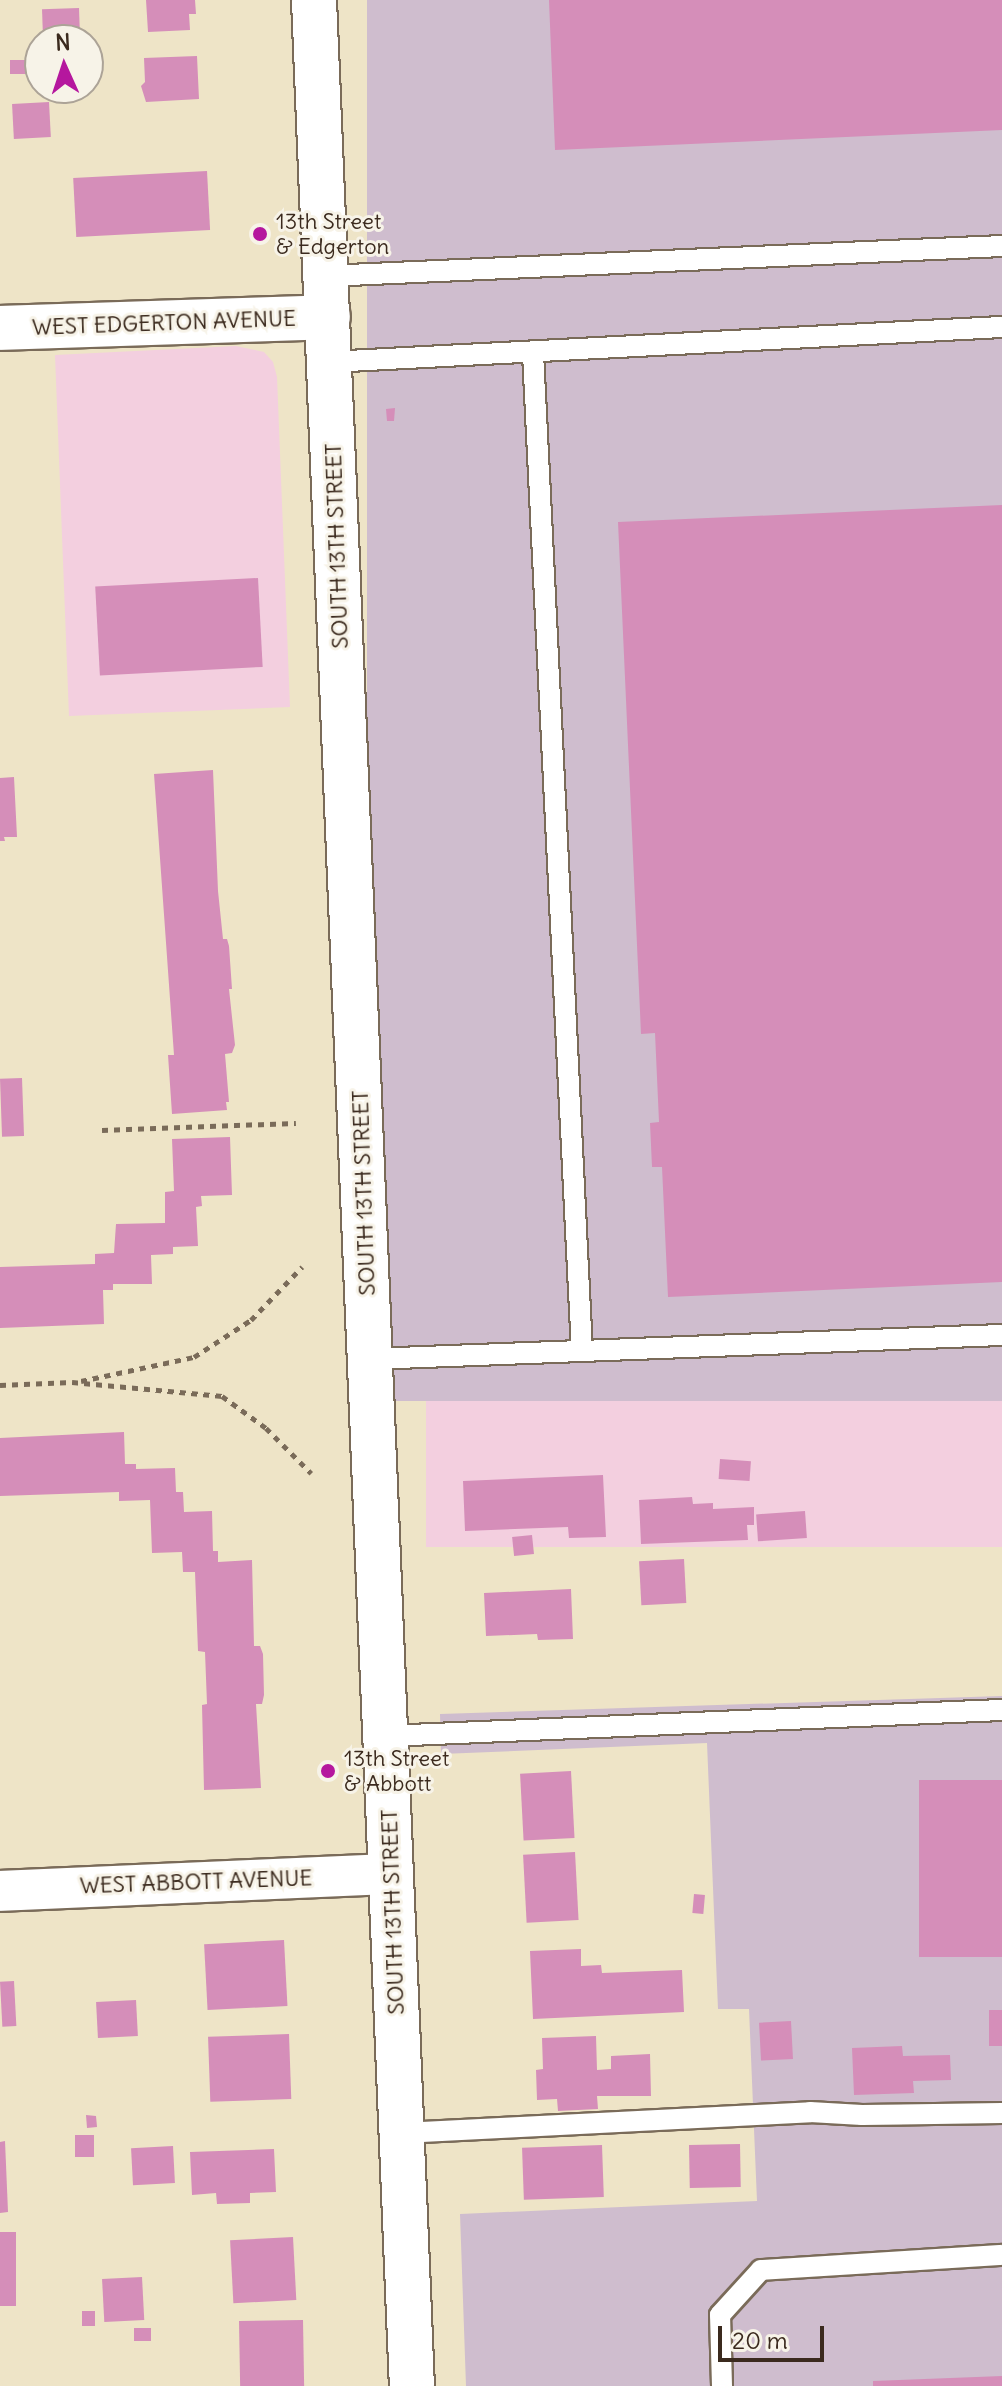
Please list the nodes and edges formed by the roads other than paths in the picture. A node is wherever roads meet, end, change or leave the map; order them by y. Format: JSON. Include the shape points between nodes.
{"nodes":[{"id":1,"x":314,"y":0,"type":"edge"},
{"id":2,"x":1002,"y":246,"type":"edge"},
{"id":3,"x":327,"y":297,"type":"junction"},
{"id":4,"x":1002,"y":327,"type":"edge"},
{"id":5,"x":0,"y":328,"type":"edge"},
{"id":6,"x":533,"y":353,"type":"junction"},
{"id":7,"x":329,"y":362,"type":"junction"},
{"id":8,"x":1002,"y":1335,"type":"edge"},
{"id":9,"x":582,"y":1350,"type":"junction"},
{"id":10,"x":371,"y":1359,"type":"junction"},
{"id":11,"x":1002,"y":1710,"type":"edge"},
{"id":12,"x":386,"y":1736,"type":"junction"},
{"id":13,"x":392,"y":1874,"type":"junction"},
{"id":14,"x":0,"y":1891,"type":"edge"},
{"id":15,"x":1002,"y":2113,"type":"edge"},
{"id":16,"x":402,"y":2133,"type":"junction"},
{"id":17,"x":1002,"y":2255,"type":"edge"},
{"id":18,"x":412,"y":2386,"type":"edge"},
{"id":19,"x":722,"y":2386,"type":"edge"}],
"edges":[{"from":1,"to":3,"type":"street","name":"SOUTH 13TH STREET"},
{"from":2,"to":3,"type":"lane"},
{"from":3,"to":5,"type":"street","name":"WEST EDGERTON AVENUE"},
{"from":3,"to":7,"type":"street","name":"SOUTH 13TH STREET"},
{"from":4,"to":6,"type":"lane"},
{"from":6,"to":7,"type":"lane"},
{"from":6,"to":9,"type":"lane"},
{"from":7,"to":10,"type":"street","name":"SOUTH 13TH STREET"},
{"from":8,"to":9,"type":"lane"},
{"from":9,"to":10,"type":"lane"},
{"from":10,"to":12,"type":"street","name":"SOUTH 13TH STREET"},
{"from":11,"to":12,"type":"lane"},
{"from":12,"to":13,"type":"street","name":"SOUTH 13TH STREET"},
{"from":13,"to":14,"type":"street","name":"WEST ABBOTT AVENUE"},
{"from":13,"to":16,"type":"street","name":"SOUTH 13TH STREET"},
{"from":15,"to":16,"type":"lane","via":[[810,2112]]},
{"from":16,"to":18,"type":"street","name":"SOUTH 13TH STREET"},
{"from":17,"to":19,"type":"lane","via":[[761,2270],[720,2315]]}]}
